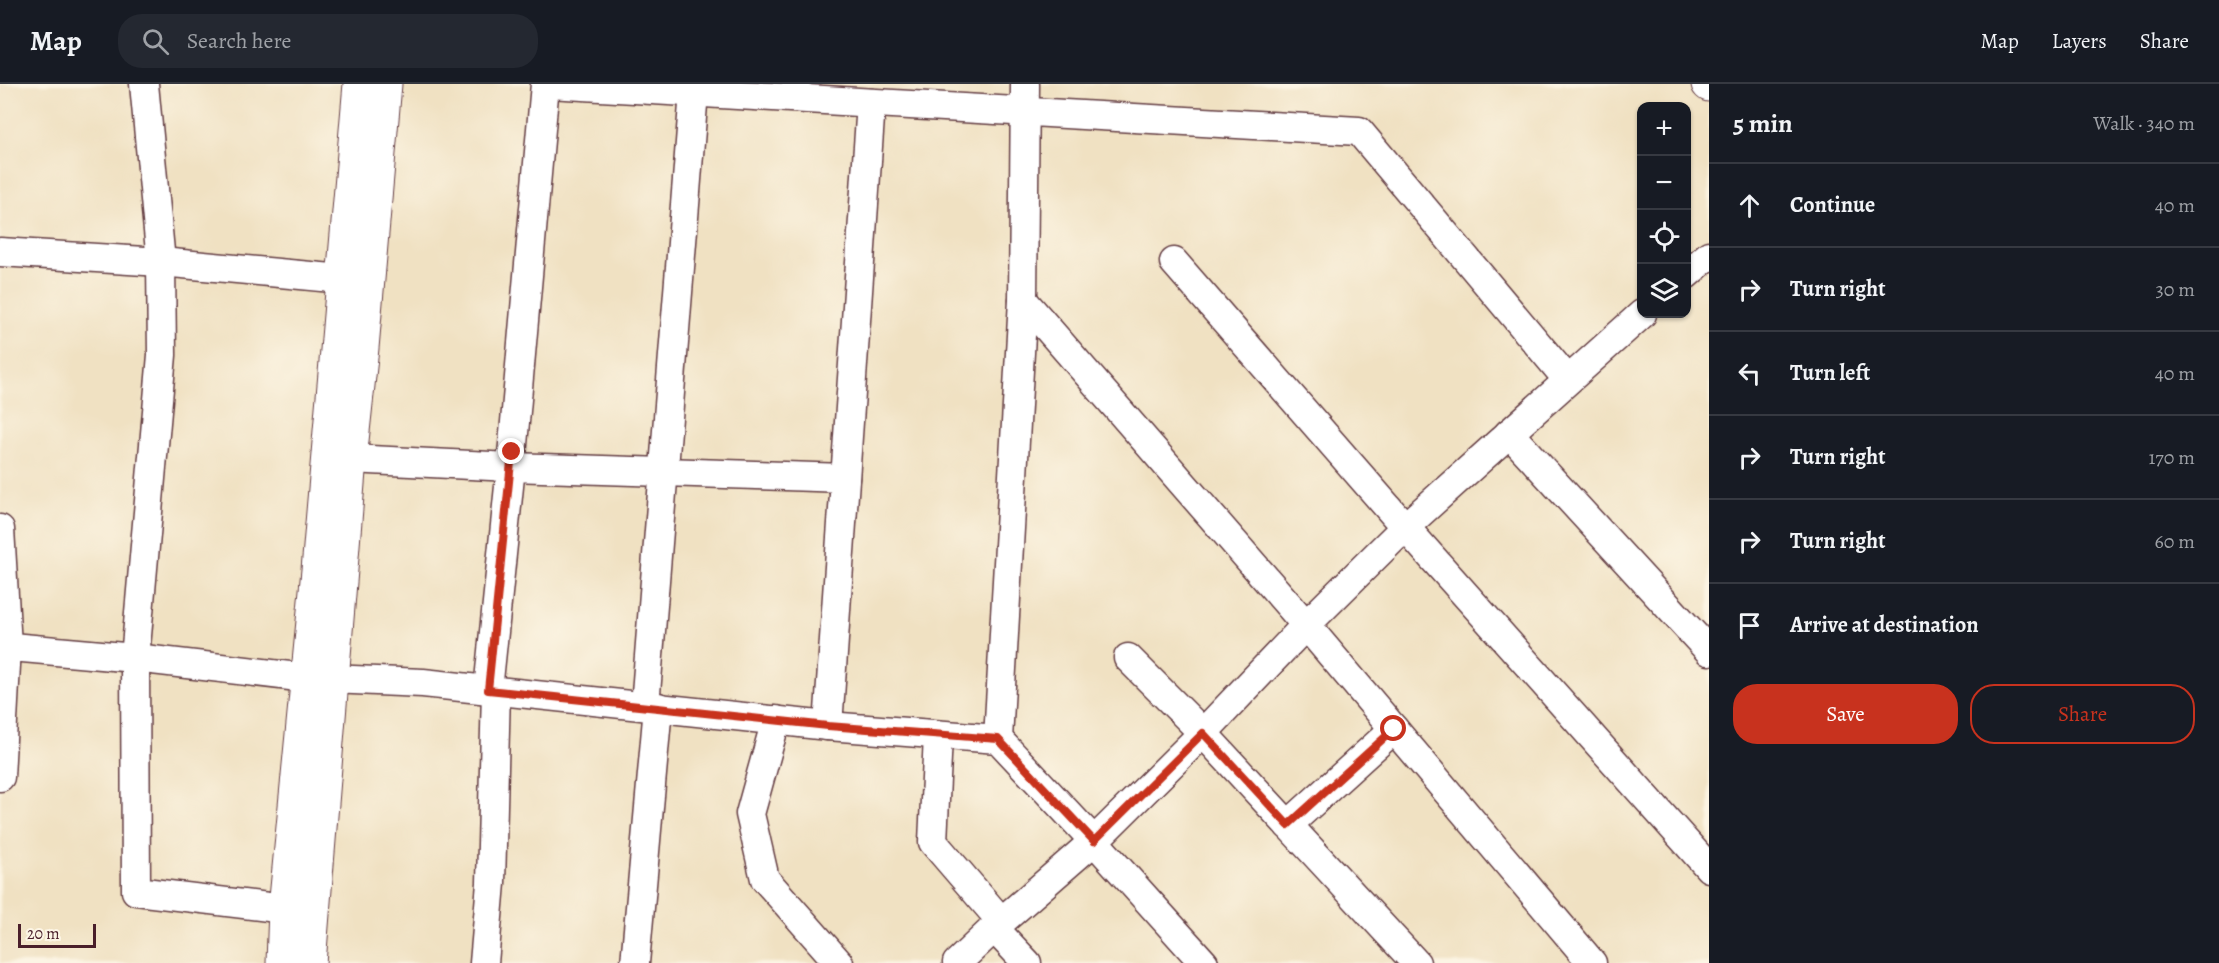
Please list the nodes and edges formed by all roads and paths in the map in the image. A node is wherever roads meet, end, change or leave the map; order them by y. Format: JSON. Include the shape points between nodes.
{"nodes":[{"id":1,"x":144,"y":84,"type":"edge"},
{"id":2,"x":360,"y":84,"type":"edge"},
{"id":3,"x":385,"y":84,"type":"edge"},
{"id":4,"x":547,"y":84,"type":"edge"},
{"id":5,"x":694,"y":92,"type":"junction"},
{"id":6,"x":880,"y":97,"type":"edge"},
{"id":7,"x":1025,"y":98,"type":"edge"},
{"id":8,"x":0,"y":252,"type":"edge"},
{"id":9,"x":1709,"y":255,"type":"edge"},
{"id":10,"x":162,"y":262,"type":"junction"},
{"id":11,"x":1174,"y":262,"type":"dead end"},
{"id":12,"x":1691,"y":271,"type":"edge"},
{"id":13,"x":343,"y":279,"type":"junction"},
{"id":14,"x":1023,"y":300,"type":"junction"},
{"id":15,"x":1637,"y":318,"type":"edge"},
{"id":16,"x":1568,"y":379,"type":"junction"},
{"id":17,"x":1509,"y":434,"type":"junction"},
{"id":18,"x":350,"y":459,"type":"junction"},
{"id":19,"x":511,"y":467,"type":"junction"},
{"id":20,"x":664,"y":472,"type":"junction"},
{"id":21,"x":845,"y":478,"type":"junction"},
{"id":22,"x":1405,"y":527,"type":"junction"},
{"id":23,"x":0,"y":529,"type":"edge"},
{"id":24,"x":1306,"y":625,"type":"junction"},
{"id":25,"x":3,"y":646,"type":"edge"},
{"id":26,"x":1709,"y":651,"type":"edge"},
{"id":27,"x":135,"y":658,"type":"junction"},
{"id":28,"x":1128,"y":658,"type":"dead end"},
{"id":29,"x":319,"y":679,"type":"junction"},
{"id":30,"x":492,"y":690,"type":"junction"},
{"id":31,"x":652,"y":707,"type":"junction"},
{"id":32,"x":776,"y":720,"type":"junction"},
{"id":33,"x":828,"y":726,"type":"junction"},
{"id":34,"x":1394,"y":729,"type":"junction"},
{"id":35,"x":1203,"y":733,"type":"junction"},
{"id":36,"x":938,"y":736,"type":"junction"},
{"id":37,"x":998,"y":739,"type":"junction"},
{"id":38,"x":0,"y":777,"type":"edge"},
{"id":39,"x":1288,"y":825,"type":"junction"},
{"id":40,"x":1094,"y":841,"type":"junction"},
{"id":41,"x":1709,"y":868,"type":"edge"},
{"id":42,"x":285,"y":909,"type":"junction"},
{"id":43,"x":997,"y":925,"type":"junction"},
{"id":44,"x":283,"y":963,"type":"edge"},
{"id":45,"x":309,"y":963,"type":"edge"},
{"id":46,"x":484,"y":963,"type":"edge"},
{"id":47,"x":635,"y":963,"type":"edge"},
{"id":48,"x":839,"y":963,"type":"edge"},
{"id":49,"x":957,"y":963,"type":"edge"},
{"id":50,"x":1027,"y":963,"type":"edge"},
{"id":51,"x":1204,"y":963,"type":"edge"},
{"id":52,"x":1416,"y":963,"type":"edge"},
{"id":53,"x":1592,"y":963,"type":"edge"}],
"edges":[{"from":1,"to":10,"type":"street"},
{"from":2,"to":13,"type":"main road"},
{"from":3,"to":18,"type":"main road"},
{"from":4,"to":5,"type":"street"},
{"from":4,"to":19,"type":"street"},
{"from":5,"to":6,"type":"street"},
{"from":5,"to":20,"type":"street"},
{"from":6,"to":7,"type":"street"},
{"from":6,"to":21,"type":"street"},
{"from":7,"to":14,"type":"street"},
{"from":7,"to":16,"type":"street","via":[[1359,131]]},
{"from":8,"to":10,"type":"street"},
{"from":9,"to":12,"type":"street"},
{"from":10,"to":13,"type":"street"},
{"from":10,"to":27,"type":"street","via":[[162,355]]},
{"from":11,"to":22,"type":"street"},
{"from":13,"to":29,"type":"main road"},
{"from":14,"to":24,"type":"street"},
{"from":14,"to":37,"type":"street"},
{"from":15,"to":16,"type":"street"},
{"from":16,"to":17,"type":"street"},
{"from":17,"to":22,"type":"street"},
{"from":17,"to":26,"type":"street"},
{"from":18,"to":19,"type":"street"},
{"from":18,"to":29,"type":"main road"},
{"from":19,"to":20,"type":"street"},
{"from":19,"to":30,"type":"street"},
{"from":20,"to":21,"type":"street"},
{"from":20,"to":31,"type":"street"},
{"from":21,"to":33,"type":"street"},
{"from":22,"to":24,"type":"street"},
{"from":22,"to":41,"type":"street"},
{"from":23,"to":25,"type":"street"},
{"from":24,"to":34,"type":"street"},
{"from":24,"to":35,"type":"street"},
{"from":25,"to":27,"type":"street"},
{"from":25,"to":38,"type":"street"},
{"from":27,"to":29,"type":"street"},
{"from":27,"to":42,"type":"street","via":[[136,891]]},
{"from":28,"to":35,"type":"street"},
{"from":29,"to":30,"type":"street"},
{"from":29,"to":42,"type":"main road"},
{"from":29,"to":45,"type":"main road"},
{"from":30,"to":31,"type":"street"},
{"from":30,"to":46,"type":"street","via":[[490,883]]},
{"from":31,"to":32,"type":"street"},
{"from":31,"to":47,"type":"street"},
{"from":32,"to":33,"type":"street"},
{"from":32,"to":48,"type":"street","via":[[750,814],[765,879]]},
{"from":33,"to":36,"type":"street"},
{"from":34,"to":39,"type":"street"},
{"from":34,"to":53,"type":"street"},
{"from":35,"to":39,"type":"street"},
{"from":35,"to":40,"type":"street"},
{"from":36,"to":37,"type":"street"},
{"from":36,"to":43,"type":"street","via":[[933,842]]},
{"from":37,"to":40,"type":"street"},
{"from":39,"to":52,"type":"street"},
{"from":40,"to":43,"type":"street"},
{"from":40,"to":51,"type":"street"},
{"from":42,"to":44,"type":"main road"},
{"from":43,"to":49,"type":"street"},
{"from":43,"to":50,"type":"street"}]}
